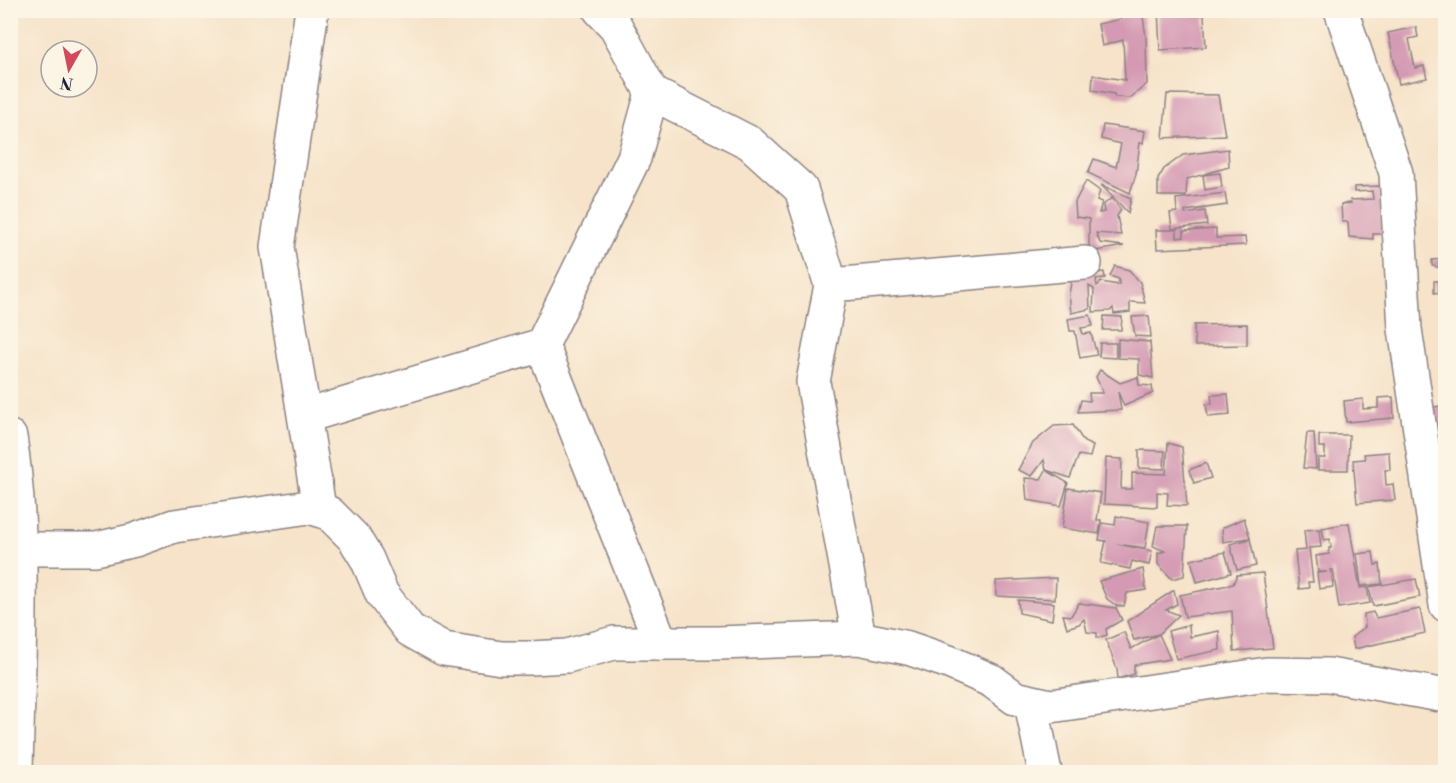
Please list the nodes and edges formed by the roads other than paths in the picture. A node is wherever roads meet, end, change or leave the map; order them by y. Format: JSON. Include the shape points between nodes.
{"nodes":[{"id":1,"x":312,"y":10,"type":"edge"},
{"id":2,"x":600,"y":10,"type":"edge"},
{"id":3,"x":1341,"y":10,"type":"edge"},
{"id":4,"x":652,"y":93,"type":"junction"},
{"id":5,"x":1085,"y":263,"type":"dead end"},
{"id":6,"x":831,"y":285,"type":"junction"},
{"id":7,"x":542,"y":345,"type":"junction"},
{"id":8,"x":306,"y":416,"type":"junction"},
{"id":9,"x":10,"y":437,"type":"edge"},
{"id":10,"x":319,"y":508,"type":"junction"},
{"id":11,"x":16,"y":549,"type":"edge"},
{"id":12,"x":1446,"y":605,"type":"edge"},
{"id":13,"x":859,"y":638,"type":"junction"},
{"id":14,"x":661,"y":643,"type":"junction"},
{"id":15,"x":1446,"y":669,"type":"edge"},
{"id":16,"x":1433,"y":693,"type":"edge"},
{"id":17,"x":1031,"y":703,"type":"junction"},
{"id":18,"x":16,"y":772,"type":"edge"},
{"id":19,"x":1045,"y":772,"type":"edge"}],
"edges":[{"from":1,"to":8,"type":"street","via":[[277,247]]},
{"from":2,"to":4,"type":"street","via":[[616,27]]},
{"from":3,"to":12,"type":"street","via":[[1396,173],[1405,329]]},
{"from":4,"to":6,"type":"street","via":[[750,143],[801,189]]},
{"from":4,"to":7,"type":"street","via":[[634,158]]},
{"from":5,"to":6,"type":"street"},
{"from":6,"to":13,"type":"street","via":[[813,382]]},
{"from":7,"to":8,"type":"street"},
{"from":7,"to":14,"type":"street"},
{"from":8,"to":10,"type":"street"},
{"from":9,"to":11,"type":"street","via":[[16,474]]},
{"from":10,"to":11,"type":"street","via":[[259,512],[174,526],[96,549]]},
{"from":10,"to":14,"type":"street","via":[[354,538],[382,594],[410,630],[444,649],[501,658],[531,658],[567,656],[615,643]]},
{"from":11,"to":18,"type":"street"},
{"from":13,"to":14,"type":"street"},
{"from":13,"to":17,"type":"street","via":[[949,662]]},
{"from":15,"to":16,"type":"street"},
{"from":16,"to":17,"type":"street","via":[[1329,675],[1267,674],[1077,704]]},
{"from":17,"to":19,"type":"street"}]}
